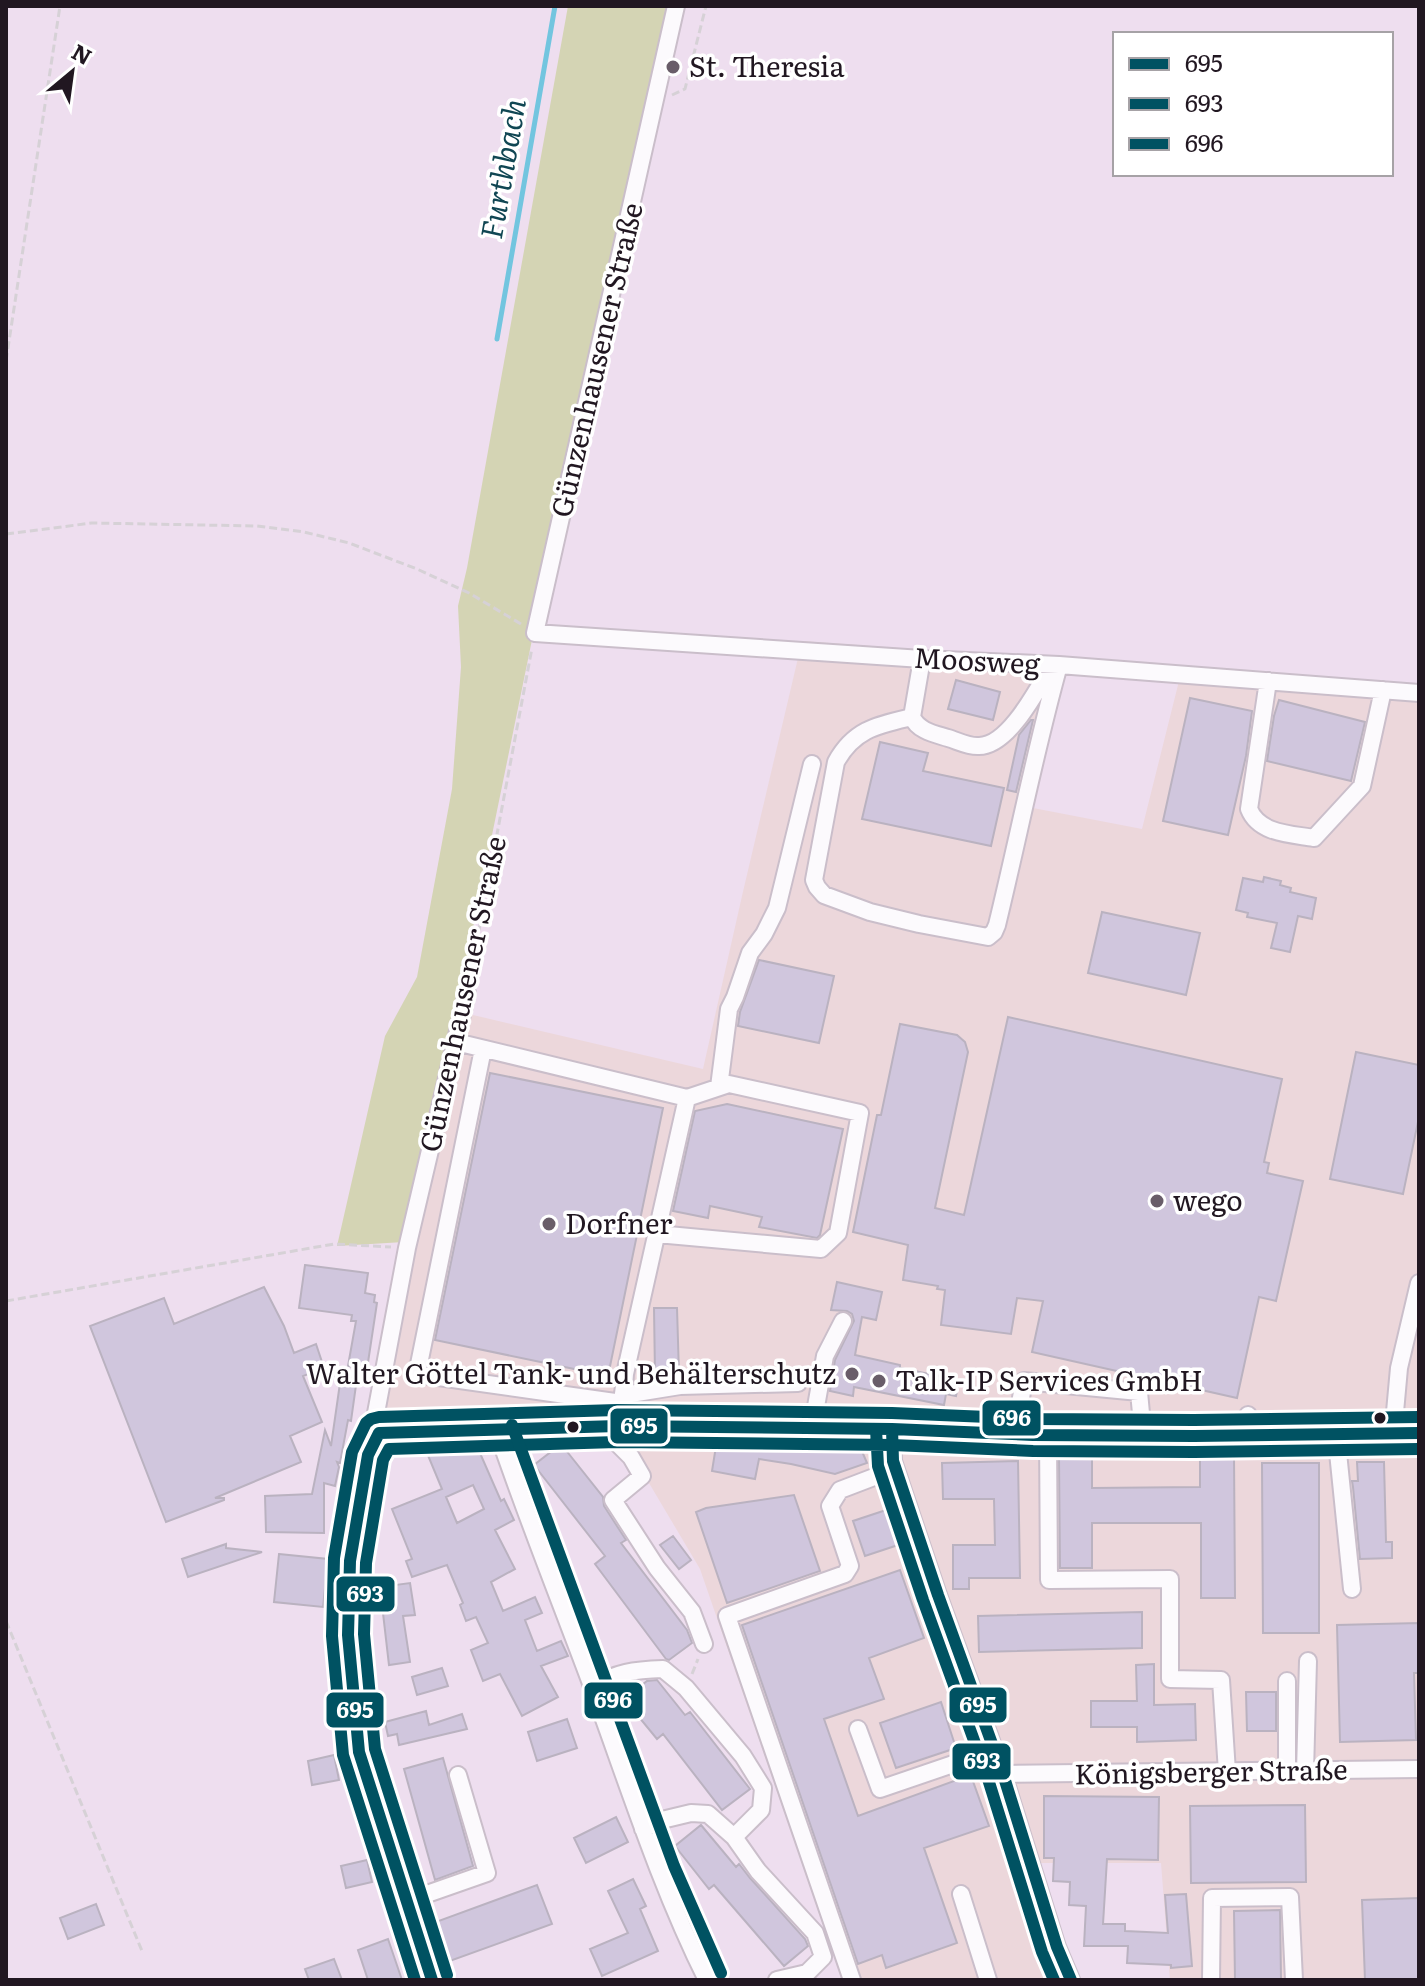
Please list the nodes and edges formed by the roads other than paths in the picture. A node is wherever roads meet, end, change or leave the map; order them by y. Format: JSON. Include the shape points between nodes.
{"nodes":[{"id":1,"x":676,"y":6,"type":"edge"},
{"id":2,"x":535,"y":633,"type":"joint"},
{"id":3,"x":922,"y":659,"type":"junction"},
{"id":4,"x":1055,"y":665,"type":"junction"},
{"id":5,"x":1268,"y":681,"type":"junction"},
{"id":6,"x":1383,"y":690,"type":"junction"},
{"id":7,"x":1419,"y":693,"type":"edge"},
{"id":8,"x":912,"y":717,"type":"junction"},
{"id":9,"x":812,"y":764,"type":"dead end"},
{"id":10,"x":467,"y":993,"type":"road end"},
{"id":11,"x":456,"y":1042,"type":"junction"},
{"id":12,"x":483,"y":1049,"type":"junction"},
{"id":13,"x":719,"y":1087,"type":"junction"},
{"id":14,"x":682,"y":1097,"type":"junction"},
{"id":15,"x":657,"y":1234,"type":"junction"},
{"id":16,"x":1419,"y":1283,"type":"edge"},
{"id":17,"x":843,"y":1321,"type":"dead end"},
{"id":18,"x":798,"y":1383,"type":"dead end"},
{"id":19,"x":618,"y":1400,"type":"junction"},
{"id":20,"x":1248,"y":1415,"type":"dead end"},
{"id":21,"x":617,"y":1426,"type":"junction"},
{"id":22,"x":812,"y":1429,"type":"junction"},
{"id":23,"x":892,"y":1429,"type":"junction"},
{"id":24,"x":497,"y":1430,"type":"junction"},
{"id":25,"x":379,"y":1433,"type":"junction"},
{"id":26,"x":1336,"y":1433,"type":"junction"},
{"id":27,"x":1419,"y":1433,"type":"edge"},
{"id":28,"x":1017,"y":1434,"type":"junction"},
{"id":29,"x":1247,"y":1434,"type":"junction"},
{"id":30,"x":1393,"y":1434,"type":"junction"},
{"id":31,"x":1048,"y":1435,"type":"junction"},
{"id":32,"x":1143,"y":1435,"type":"junction"},
{"id":33,"x":895,"y":1469,"type":"junction"},
{"id":34,"x":1352,"y":1589,"type":"dead end"},
{"id":35,"x":704,"y":1644,"type":"road end"},
{"id":36,"x":1308,"y":1661,"type":"dead end"},
{"id":37,"x":1287,"y":1681,"type":"dead end"},
{"id":38,"x":592,"y":1687,"type":"junction"},
{"id":39,"x":858,"y":1729,"type":"dead end"},
{"id":40,"x":994,"y":1750,"type":"junction"},
{"id":41,"x":1419,"y":1769,"type":"edge"},
{"id":42,"x":1227,"y":1772,"type":"junction"},
{"id":43,"x":1287,"y":1772,"type":"junction"},
{"id":44,"x":1305,"y":1772,"type":"junction"},
{"id":45,"x":1003,"y":1774,"type":"junction"},
{"id":46,"x":458,"y":1775,"type":"dead end"},
{"id":47,"x":643,"y":1829,"type":"junction"},
{"id":48,"x":734,"y":1837,"type":"junction"},
{"id":49,"x":961,"y":1894,"type":"dead end"},
{"id":50,"x":407,"y":1901,"type":"junction"},
{"id":51,"x":432,"y":1980,"type":"edge"},
{"id":52,"x":707,"y":1980,"type":"edge"},
{"id":53,"x":777,"y":1980,"type":"edge"},
{"id":54,"x":852,"y":1980,"type":"edge"},
{"id":55,"x":988,"y":1980,"type":"edge"},
{"id":56,"x":1071,"y":1980,"type":"edge"},
{"id":57,"x":1211,"y":1980,"type":"edge"},
{"id":58,"x":1294,"y":1980,"type":"edge"}],
"edges":[{"from":1,"to":2,"type":"street","name":"Günzenhausener Straße"},
{"from":2,"to":3,"type":"street","name":"Moosweg"},
{"from":3,"to":4,"type":"street","name":"Moosweg"},
{"from":3,"to":8,"type":"street"},
{"from":4,"to":5,"type":"street","name":"Moosweg"},
{"from":4,"to":8,"type":"street","via":[[1011,726],[982,747],[929,732]]},
{"from":4,"to":8,"type":"street","via":[[997,925],[988,937],[870,912],[824,895],[814,880],[836,762],[844,748],[872,727]]},
{"from":5,"to":6,"type":"street","name":"Moosweg"},
{"from":5,"to":6,"type":"street","via":[[1249,809],[1252,818],[1271,830],[1314,838],[1362,786]]},
{"from":6,"to":7,"type":"street","name":"Moosweg"},
{"from":9,"to":13,"type":"street","via":[[777,908],[750,953],[729,1009]]},
{"from":10,"to":11,"type":"street","name":"Günzenhausener Straße"},
{"from":11,"to":12,"type":"street"},
{"from":11,"to":25,"type":"street","name":"Günzenhausener Straße","via":[[407,1248],[376,1413]]},
{"from":12,"to":14,"type":"street"},
{"from":12,"to":19,"type":"street","via":[[417,1374]]},
{"from":13,"to":14,"type":"street"},
{"from":13,"to":15,"type":"street","via":[[729,1084],[860,1113],[838,1233],[821,1249]]},
{"from":14,"to":15,"type":"street"},
{"from":14,"to":19,"type":"street"},
{"from":15,"to":19,"type":"street"},
{"from":16,"to":30,"type":"street","via":[[1399,1368]]},
{"from":17,"to":22,"type":"street","via":[[825,1356]]},
{"from":18,"to":19,"type":"street","via":[[680,1386]]},
{"from":19,"to":21,"type":"street"},
{"from":20,"to":29,"type":"street"},
{"from":21,"to":22,"type":"street"},
{"from":21,"to":24,"type":"street"},
{"from":21,"to":35,"type":"street","via":[[616,1442],[642,1476],[613,1500],[692,1612]]},
{"from":22,"to":23,"type":"street"},
{"from":23,"to":28,"type":"street"},
{"from":23,"to":33,"type":"street"},
{"from":24,"to":25,"type":"street"},
{"from":24,"to":38,"type":"street"},
{"from":25,"to":50,"type":"street","name":"Günzenhausener Straße","via":[[362,1481],[350,1561],[348,1635],[359,1752]]},
{"from":26,"to":29,"type":"street"},
{"from":26,"to":30,"type":"street"},
{"from":26,"to":34,"type":"street"},
{"from":27,"to":30,"type":"street"},
{"from":28,"to":31,"type":"street"},
{"from":28,"to":32,"type":"street","via":[[1024,1381],[1139,1392]]},
{"from":29,"to":32,"type":"street"},
{"from":31,"to":32,"type":"street"},
{"from":31,"to":42,"type":"street","via":[[1049,1580],[1170,1579],[1170,1679],[1221,1680]]},
{"from":33,"to":40,"type":"street"},
{"from":33,"to":54,"type":"street","via":[[840,1490],[830,1506],[850,1566],[845,1574],[727,1616]]},
{"from":36,"to":44,"type":"street"},
{"from":37,"to":43,"type":"street"},
{"from":38,"to":47,"type":"street"},
{"from":38,"to":48,"type":"street","via":[[610,1676],[663,1669],[686,1688],[763,1788],[761,1810]]},
{"from":39,"to":40,"type":"street","via":[[880,1789]]},
{"from":40,"to":45,"type":"street"},
{"from":41,"to":44,"type":"street","name":"Königsberger Straße"},
{"from":42,"to":43,"type":"street","name":"Königsberger Straße"},
{"from":42,"to":45,"type":"street","name":"Königsberger Straße"},
{"from":43,"to":44,"type":"street","name":"Königsberger Straße"},
{"from":45,"to":56,"type":"street"},
{"from":46,"to":50,"type":"street","via":[[487,1873]]},
{"from":47,"to":48,"type":"street","via":[[691,1813],[708,1814]]},
{"from":47,"to":52,"type":"street"},
{"from":48,"to":53,"type":"street","via":[[815,1933],[823,1957],[807,1973]]},
{"from":49,"to":55,"type":"street"},
{"from":50,"to":51,"type":"street","name":"Günzenhausener Straße"},
{"from":57,"to":58,"type":"street","via":[[1212,1898],[1290,1897]]}]}
